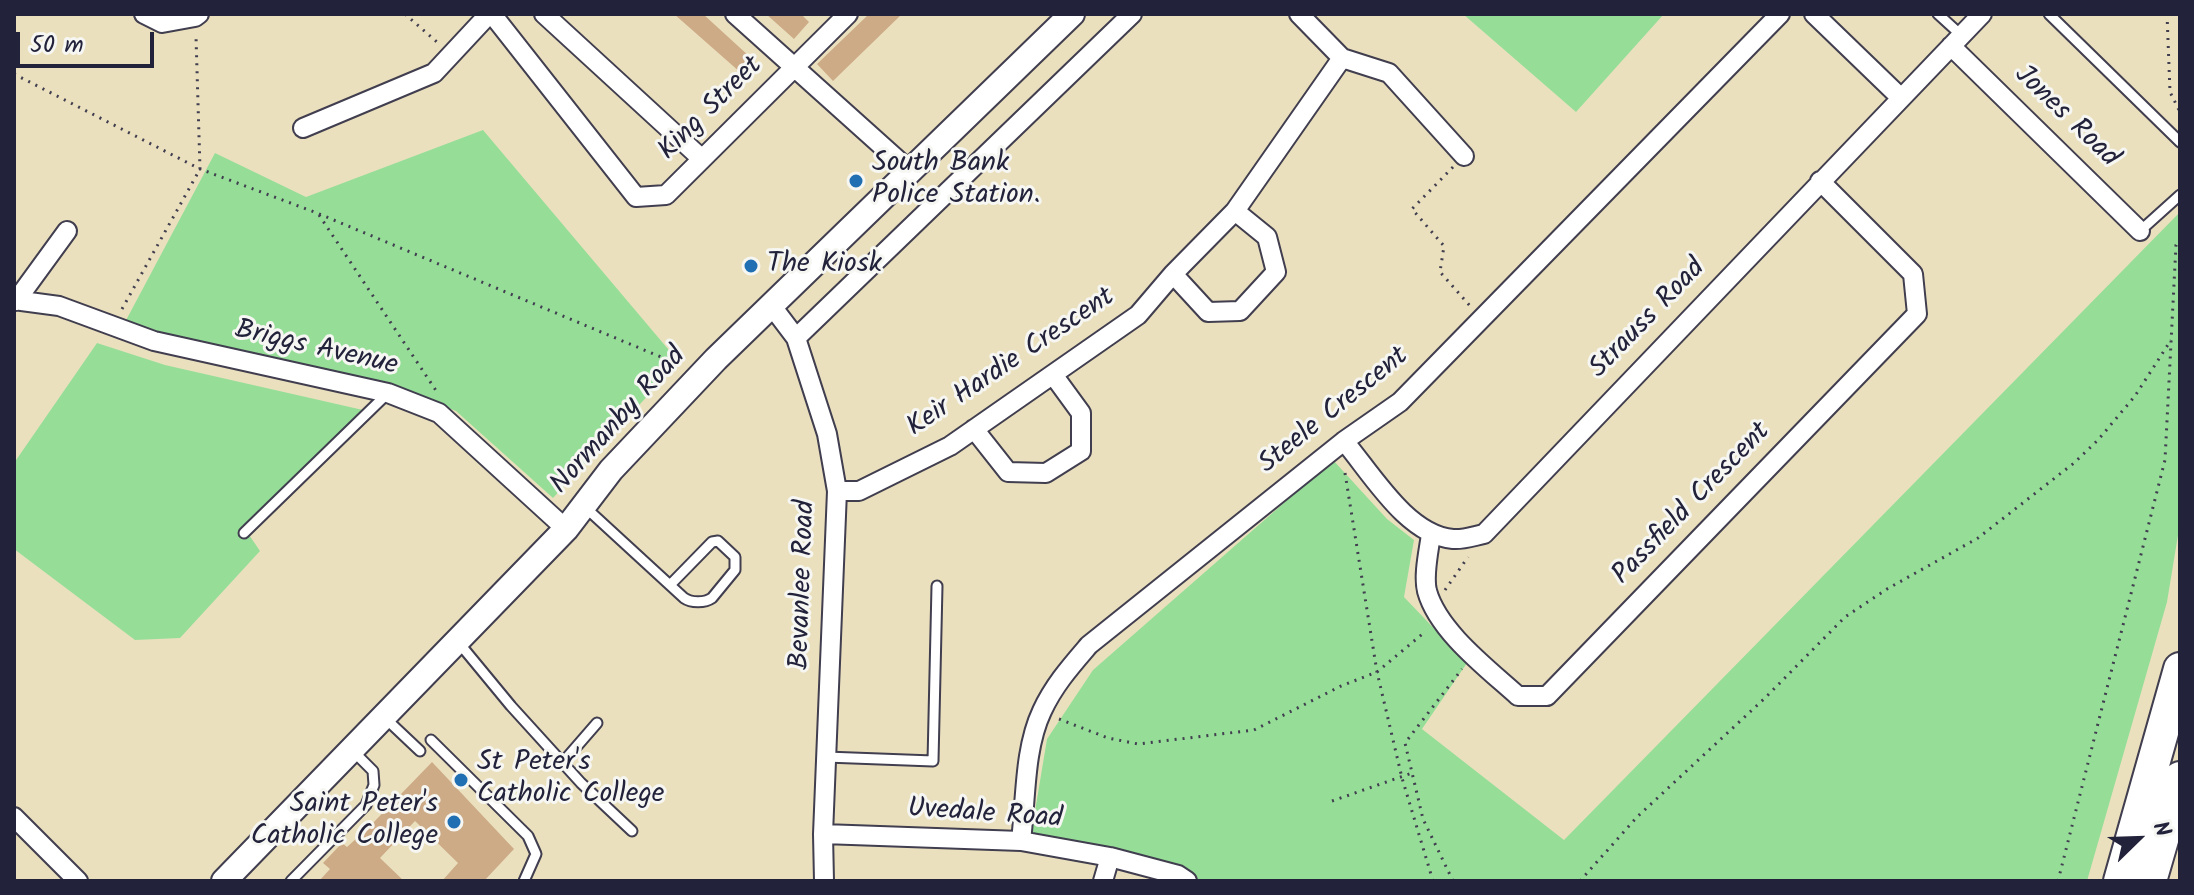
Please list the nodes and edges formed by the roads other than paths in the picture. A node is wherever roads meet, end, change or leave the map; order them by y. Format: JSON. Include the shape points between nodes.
{"nodes":[{"id":1,"x":144,"y":14,"type":"edge"},
{"id":2,"x":491,"y":14,"type":"edge"},
{"id":3,"x":544,"y":14,"type":"edge"},
{"id":4,"x":735,"y":14,"type":"edge"},
{"id":5,"x":848,"y":14,"type":"edge"},
{"id":6,"x":1072,"y":14,"type":"edge"},
{"id":7,"x":1132,"y":14,"type":"edge"},
{"id":8,"x":1299,"y":14,"type":"edge"},
{"id":9,"x":1780,"y":14,"type":"edge"},
{"id":10,"x":1814,"y":14,"type":"edge"},
{"id":11,"x":1938,"y":14,"type":"edge"},
{"id":12,"x":1982,"y":14,"type":"edge"},
{"id":13,"x":2049,"y":14,"type":"edge"},
{"id":14,"x":197,"y":16,"type":"edge"},
{"id":15,"x":1956,"y":41,"type":"junction"},
{"id":16,"x":1342,"y":58,"type":"junction"},
{"id":17,"x":795,"y":67,"type":"junction"},
{"id":18,"x":1901,"y":98,"type":"junction"},
{"id":19,"x":303,"y":128,"type":"dead end"},
{"id":20,"x":2180,"y":142,"type":"edge"},
{"id":21,"x":1464,"y":156,"type":"road end"},
{"id":22,"x":702,"y":159,"type":"junction"},
{"id":23,"x":910,"y":171,"type":"junction"},
{"id":24,"x":1820,"y":181,"type":"junction"},
{"id":25,"x":2180,"y":195,"type":"edge"},
{"id":26,"x":1235,"y":211,"type":"junction"},
{"id":27,"x":67,"y":231,"type":"dead end"},
{"id":28,"x":2140,"y":231,"type":"joint"},
{"id":29,"x":1173,"y":274,"type":"junction"},
{"id":30,"x":15,"y":300,"type":"edge"},
{"id":31,"x":771,"y":305,"type":"junction"},
{"id":32,"x":796,"y":338,"type":"junction"},
{"id":33,"x":1054,"y":376,"type":"junction"},
{"id":34,"x":388,"y":393,"type":"junction"},
{"id":35,"x":974,"y":429,"type":"junction"},
{"id":36,"x":1344,"y":441,"type":"junction"},
{"id":37,"x":837,"y":491,"type":"junction"},
{"id":38,"x":583,"y":505,"type":"junction"},
{"id":39,"x":566,"y":529,"type":"junction"},
{"id":40,"x":244,"y":533,"type":"dead end"},
{"id":41,"x":1431,"y":534,"type":"junction"},
{"id":42,"x":670,"y":585,"type":"junction"},
{"id":43,"x":937,"y":586,"type":"dead end"},
{"id":44,"x":457,"y":640,"type":"junction"},
{"id":45,"x":2180,"y":669,"type":"edge"},
{"id":46,"x":384,"y":717,"type":"junction"},
{"id":47,"x":597,"y":723,"type":"dead end"},
{"id":48,"x":431,"y":740,"type":"dead end"},
{"id":49,"x":352,"y":750,"type":"junction"},
{"id":50,"x":420,"y":751,"type":"dead end"},
{"id":51,"x":826,"y":757,"type":"junction"},
{"id":52,"x":564,"y":761,"type":"junction"},
{"id":53,"x":2180,"y":778,"type":"edge"},
{"id":54,"x":14,"y":817,"type":"edge"},
{"id":55,"x":632,"y":831,"type":"dead end"},
{"id":56,"x":823,"y":834,"type":"junction"},
{"id":57,"x":1021,"y":841,"type":"junction"},
{"id":58,"x":1110,"y":857,"type":"junction"},
{"id":59,"x":78,"y":881,"type":"edge"},
{"id":60,"x":224,"y":881,"type":"edge"},
{"id":61,"x":291,"y":881,"type":"edge"},
{"id":62,"x":524,"y":881,"type":"edge"},
{"id":63,"x":824,"y":881,"type":"edge"},
{"id":64,"x":1103,"y":881,"type":"edge"},
{"id":65,"x":1187,"y":881,"type":"edge"},
{"id":66,"x":2120,"y":881,"type":"edge"},
{"id":67,"x":2150,"y":881,"type":"edge"}],
"edges":[{"from":1,"to":14,"type":"street","via":[[162,23]]},
{"from":2,"to":19,"type":"street","via":[[434,73]]},
{"from":2,"to":22,"type":"street","name":"King Street","via":[[636,197],[666,195]]},
{"from":3,"to":22,"type":"street"},
{"from":4,"to":17,"type":"street"},
{"from":5,"to":17,"type":"street","name":"King Street"},
{"from":6,"to":23,"type":"street","name":"Normanby Road"},
{"from":7,"to":32,"type":"street"},
{"from":8,"to":16,"type":"street"},
{"from":9,"to":36,"type":"street","name":"Steele Crescent","via":[[1400,402]]},
{"from":10,"to":18,"type":"street"},
{"from":11,"to":15,"type":"lane"},
{"from":12,"to":15,"type":"street","name":"Strauss Road"},
{"from":13,"to":20,"type":"lane"},
{"from":15,"to":18,"type":"street","name":"Strauss Road"},
{"from":15,"to":28,"type":"street","name":"Jones Road"},
{"from":16,"to":21,"type":"street","via":[[1389,73]]},
{"from":16,"to":26,"type":"street","name":"Keir Hardie Crescent"},
{"from":17,"to":22,"type":"street","name":"King Street"},
{"from":17,"to":23,"type":"street"},
{"from":18,"to":24,"type":"street","name":"Strauss Road"},
{"from":23,"to":31,"type":"street","name":"Normanby Road"},
{"from":24,"to":41,"type":"street","name":"Strauss Road","via":[[1484,534],[1455,540]]},
{"from":24,"to":41,"type":"street","name":"Passfield Crescent","via":[[1913,274],[1917,314],[1547,696],[1518,696],[1440,619],[1426,589]]},
{"from":25,"to":28,"type":"lane"},
{"from":26,"to":29,"type":"street","name":"Keir Hardie Crescent"},
{"from":26,"to":29,"type":"street","via":[[1267,237],[1276,272],[1240,311],[1208,312]]},
{"from":27,"to":30,"type":"street"},
{"from":29,"to":33,"type":"street","name":"Keir Hardie Crescent","via":[[1138,315]]},
{"from":30,"to":34,"type":"street","name":"Briggs Avenue","via":[[59,306],[154,341]]},
{"from":31,"to":32,"type":"street","name":"Bevanlee Road"},
{"from":31,"to":38,"type":"street","name":"Normanby Road"},
{"from":32,"to":37,"type":"street","name":"Bevanlee Road","via":[[827,434]]},
{"from":33,"to":35,"type":"street","name":"Keir Hardie Crescent"},
{"from":33,"to":35,"type":"street","via":[[1081,413],[1081,451],[1046,473],[1008,472]]},
{"from":34,"to":39,"type":"street","name":"Briggs Avenue","via":[[439,413]]},
{"from":34,"to":40,"type":"lane"},
{"from":35,"to":37,"type":"street","name":"Keir Hardie Crescent","via":[[859,491]]},
{"from":36,"to":41,"type":"street","via":[[1406,517]]},
{"from":36,"to":57,"type":"street","name":"Steele Crescent","via":[[1089,645],[1060,679],[1032,740]]},
{"from":37,"to":51,"type":"street","name":"Bevanlee Road"},
{"from":38,"to":39,"type":"street","name":"Normanby Road"},
{"from":38,"to":42,"type":"lane"},
{"from":39,"to":44,"type":"street","name":"Normanby Road"},
{"from":42,"to":42,"type":"lane","via":[[688,601],[708,601],[735,570],[735,557],[718,541],[712,542]]},
{"from":43,"to":51,"type":"lane","via":[[933,761]]},
{"from":44,"to":46,"type":"street","name":"Normanby Road"},
{"from":44,"to":52,"type":"lane"},
{"from":45,"to":66,"type":"highway"},
{"from":46,"to":49,"type":"street","name":"Normanby Road"},
{"from":46,"to":50,"type":"lane"},
{"from":47,"to":52,"type":"lane"},
{"from":48,"to":62,"type":"lane","via":[[533,845],[536,854]]},
{"from":49,"to":60,"type":"street","name":"Normanby Road"},
{"from":49,"to":61,"type":"lane","via":[[373,771],[366,805]]},
{"from":51,"to":56,"type":"street","name":"Bevanlee Road"},
{"from":52,"to":55,"type":"lane"},
{"from":53,"to":67,"type":"highway"},
{"from":54,"to":59,"type":"street"},
{"from":56,"to":57,"type":"street","name":"Uvedale Road"},
{"from":56,"to":63,"type":"street","name":"Bevanlee Road"},
{"from":57,"to":58,"type":"street","name":"Uvedale Road"},
{"from":58,"to":64,"type":"street"},
{"from":58,"to":65,"type":"street","name":"Uvedale Road"}]}
